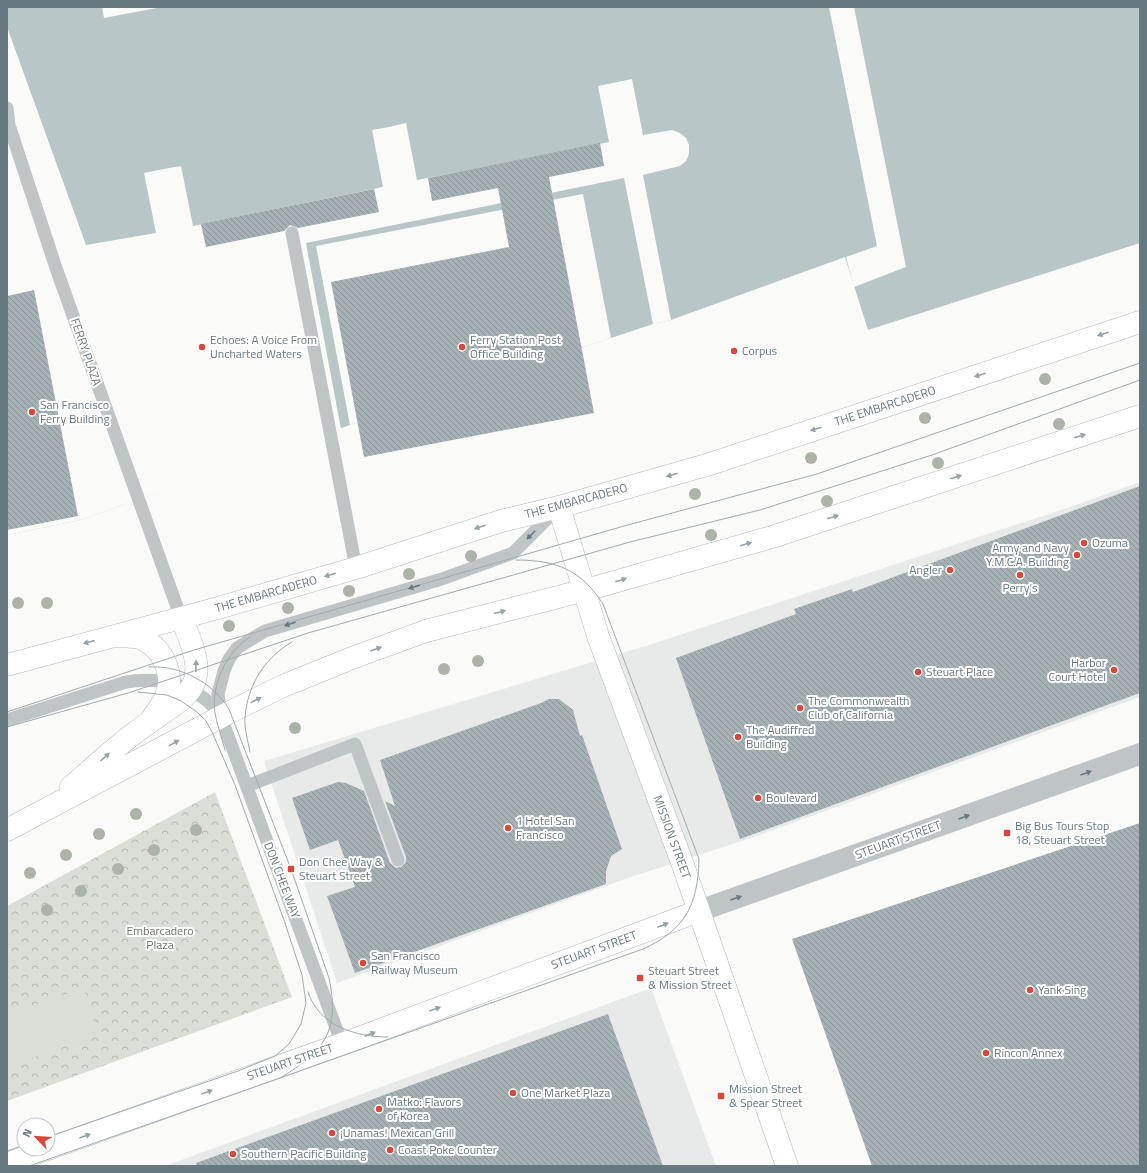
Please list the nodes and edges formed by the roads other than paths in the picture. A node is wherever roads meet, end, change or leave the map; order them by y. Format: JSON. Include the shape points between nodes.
{"nodes":[{"id":1,"x":7,"y":108,"type":"edge"},
{"id":2,"x":292,"y":233,"type":"dead end"},
{"id":3,"x":1140,"y":322,"type":"edge"},
{"id":4,"x":1140,"y":416,"type":"edge"},
{"id":5,"x":559,"y":508,"type":"junction"},
{"id":6,"x":356,"y":568,"type":"junction"},
{"id":7,"x":584,"y":590,"type":"junction"},
{"id":8,"x":181,"y":618,"type":"junction"},
{"id":9,"x":113,"y":636,"type":"junction"},
{"id":10,"x":7,"y":665,"type":"edge"},
{"id":11,"x":169,"y":683,"type":"junction"},
{"id":12,"x":191,"y":690,"type":"junction"},
{"id":13,"x":221,"y":717,"type":"junction"},
{"id":14,"x":7,"y":720,"type":"edge"},
{"id":15,"x":147,"y":724,"type":"junction"},
{"id":16,"x":1140,"y":754,"type":"edge"},
{"id":17,"x":247,"y":786,"type":"junction"},
{"id":18,"x":44,"y":810,"type":"junction"},
{"id":19,"x":7,"y":830,"type":"edge"},
{"id":20,"x":398,"y":860,"type":"dead end"},
{"id":21,"x":699,"y":911,"type":"junction"},
{"id":22,"x":342,"y":1044,"type":"junction"},
{"id":23,"x":56,"y":1146,"type":"edge"},
{"id":24,"x":26,"y":1157,"type":"edge"},
{"id":25,"x":7,"y":1164,"type":"edge"},
{"id":26,"x":787,"y":1166,"type":"edge"}],
"edges":[{"from":1,"to":8,"type":"lane","name":"FERRY PLAZA","via":[[9,125],[56,268]]},
{"from":2,"to":6,"type":"lane"},
{"from":3,"to":5,"type":"main road","name":"THE EMBARCADERO","one_way":true,"via":[[710,464]]},
{"from":7,"to":4,"type":"main road","one_way":true,"via":[[772,537]]},
{"from":5,"to":6,"type":"main road","name":"THE EMBARCADERO","one_way":true,"via":[[501,521]]},
{"from":5,"to":7,"type":"main road","name":"MISSION STREET"},
{"from":5,"to":13,"type":"lane","one_way":true,"via":[[513,553],[442,579],[265,631],[245,642],[237,648],[224,671],[218,694]]},
{"from":6,"to":8,"type":"main road","name":"THE EMBARCADERO","one_way":true},
{"from":13,"to":7,"type":"main road","one_way":true,"via":[[284,686],[426,631]]},
{"from":7,"to":21,"type":"main road","name":"MISSION STREET","via":[[598,636]]},
{"from":8,"to":9,"type":"main road","name":"THE EMBARCADERO"},
{"from":12,"to":8,"type":"main road","one_way":true,"via":[[197,660]]},
{"from":9,"to":10,"type":"main road","name":"THE EMBARCADERO","one_way":true},
{"from":9,"to":11,"type":"main road","via":[[142,639],[155,648],[164,660]]},
{"from":11,"to":12,"type":"lane"},
{"from":11,"to":14,"type":"lane","via":[[142,680],[126,682]]},
{"from":11,"to":15,"type":"main road","via":[[163,704]]},
{"from":12,"to":13,"type":"lane","via":[[215,707]]},
{"from":12,"to":15,"type":"main road","via":[[181,701]]},
{"from":13,"to":17,"type":"lane","name":"DON CHEE WAY"},
{"from":18,"to":13,"type":"main road","one_way":true},
{"from":18,"to":15,"type":"main road","one_way":true},
{"from":21,"to":16,"type":"street","name":"STEUART STREET","one_way":true},
{"from":17,"to":20,"type":"lane","via":[[355,744]]},
{"from":17,"to":22,"type":"lane","name":"DON CHEE WAY"},
{"from":18,"to":19,"type":"main road"},
{"from":22,"to":21,"type":"main road","name":"STEUART STREET","one_way":true},
{"from":21,"to":26,"type":"main road","name":"MISSION STREET"},
{"from":23,"to":22,"type":"main road","name":"STEUART STREET","one_way":true},
{"from":24,"to":25,"type":"main road","name":"STEUART STREET"}]}
